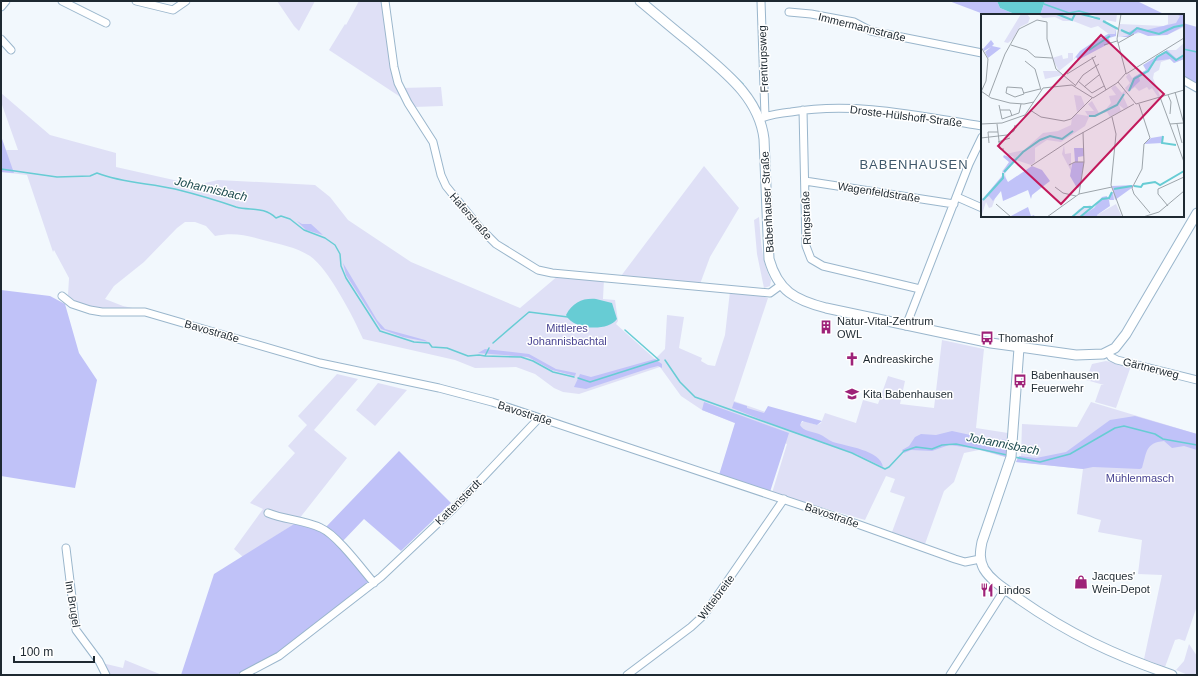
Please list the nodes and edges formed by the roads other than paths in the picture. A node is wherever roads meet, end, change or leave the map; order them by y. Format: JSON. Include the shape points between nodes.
{"nodes":[{"id":1,"x":6,"y":1,"type":"edge"},
{"id":2,"x":62,"y":1,"type":"edge"},
{"id":3,"x":136,"y":1,"type":"edge"},
{"id":4,"x":186,"y":1,"type":"edge"},
{"id":5,"x":385,"y":1,"type":"edge"},
{"id":6,"x":640,"y":1,"type":"edge"},
{"id":7,"x":761,"y":1,"type":"edge"},
{"id":8,"x":1,"y":7,"type":"edge"},
{"id":9,"x":789,"y":12,"type":"dead end"},
{"id":10,"x":106,"y":23,"type":"dead end"},
{"id":11,"x":1,"y":38,"type":"edge"},
{"id":12,"x":11,"y":50,"type":"dead end"},
{"id":13,"x":981,"y":53,"type":"edge"},
{"id":14,"x":1184,"y":81,"type":"edge"},
{"id":15,"x":1197,"y":88,"type":"edge"},
{"id":16,"x":803,"y":110,"type":"junction"},
{"id":17,"x":762,"y":118,"type":"junction"},
{"id":18,"x":981,"y":126,"type":"edge"},
{"id":19,"x":981,"y":139,"type":"edge"},
{"id":20,"x":805,"y":181,"type":"junction"},
{"id":21,"x":955,"y":201,"type":"junction"},
{"id":22,"x":981,"y":208,"type":"edge"},
{"id":23,"x":1197,"y":214,"type":"edge"},
{"id":24,"x":781,"y":285,"type":"junction"},
{"id":25,"x":920,"y":289,"type":"junction"},
{"id":26,"x":62,"y":296,"type":"dead end"},
{"id":27,"x":906,"y":326,"type":"junction"},
{"id":28,"x":1019,"y":348,"type":"junction"},
{"id":29,"x":1108,"y":352,"type":"junction"},
{"id":30,"x":1197,"y":380,"type":"edge"},
{"id":31,"x":539,"y":418,"type":"junction"},
{"id":32,"x":784,"y":499,"type":"junction"},
{"id":33,"x":268,"y":513,"type":"dead end"},
{"id":34,"x":66,"y":548,"type":"dead end"},
{"id":35,"x":980,"y":560,"type":"junction"},
{"id":36,"x":374,"y":583,"type":"junction"},
{"id":37,"x":1005,"y":589,"type":"junction"},
{"id":38,"x":1158,"y":673,"type":"edge"},
{"id":39,"x":106,"y":675,"type":"edge"},
{"id":40,"x":243,"y":675,"type":"edge"},
{"id":41,"x":627,"y":675,"type":"edge"},
{"id":42,"x":950,"y":675,"type":"edge"},
{"id":43,"x":1172,"y":675,"type":"edge"}],
"edges":[{"from":1,"to":8,"type":"street"},
{"from":2,"to":10,"type":"street"},
{"from":3,"to":4,"type":"street","via":[[173,10]]},
{"from":5,"to":24,"type":"street","name":"Haferstraße","via":[[394,68],[401,91],[433,142],[446,186],[496,244],[538,270],[552,273],[770,293]]},
{"from":6,"to":17,"type":"main road","name":"Babenhauser Straße","via":[[735,82]]},
{"from":7,"to":17,"type":"street","name":"Frentrupsweg"},
{"from":9,"to":13,"type":"street","name":"Immermannstraße","via":[[854,22],[871,31]]},
{"from":11,"to":12,"type":"street"},
{"from":14,"to":15,"type":"street"},
{"from":16,"to":17,"type":"street","name":"Droste-Hülshoff-Straße"},
{"from":16,"to":18,"type":"street","name":"Droste-Hülshoff-Straße","via":[[869,109]]},
{"from":16,"to":20,"type":"street","name":"Ringstraße"},
{"from":17,"to":24,"type":"main road","name":"Babenhauser Straße","via":[[767,245],[772,269]]},
{"from":19,"to":21,"type":"street"},
{"from":20,"to":21,"type":"street","name":"Wagenfeldstraße"},
{"from":20,"to":25,"type":"street","name":"Ringstraße","via":[[806,246],[811,259],[823,266]]},
{"from":21,"to":22,"type":"street","name":"Wagenfeldstraße"},
{"from":21,"to":25,"type":"street"},
{"from":23,"to":29,"type":"main road","via":[[1126,334],[1115,348]]},
{"from":24,"to":27,"type":"main road","name":"Babenhauser Straße","via":[[791,294],[810,303]]},
{"from":25,"to":27,"type":"street"},
{"from":26,"to":31,"type":"street","name":"Bavostraße","via":[[72,304],[90,310],[151,314],[288,354],[445,390]]},
{"from":27,"to":28,"type":"main road","name":"Babenhauser Straße"},
{"from":28,"to":29,"type":"main road","name":"Babenhauser Straße","via":[[1084,356],[1098,356]]},
{"from":28,"to":35,"type":"main road","via":[[1012,452],[982,542]]},
{"from":29,"to":30,"type":"street","name":"Gärtnerweg","via":[[1117,360]]},
{"from":31,"to":32,"type":"street","name":"Bavostraße"},
{"from":31,"to":36,"type":"street","name":"Kattensterdt","via":[[454,508]]},
{"from":32,"to":35,"type":"street","name":"Bavostraße","via":[[955,559],[965,562]]},
{"from":32,"to":41,"type":"street","name":"Wittebreite","via":[[704,615]]},
{"from":33,"to":36,"type":"street","via":[[323,529]]},
{"from":34,"to":39,"type":"street","name":"Im Brugel","via":[[76,630]]},
{"from":35,"to":37,"type":"main road","via":[[988,573]]},
{"from":36,"to":40,"type":"street","name":"Kattensterdt","via":[[279,656]]},
{"from":37,"to":38,"type":"main road","via":[[1082,639]]},
{"from":37,"to":42,"type":"street"},
{"from":38,"to":43,"type":"main road"}]}
